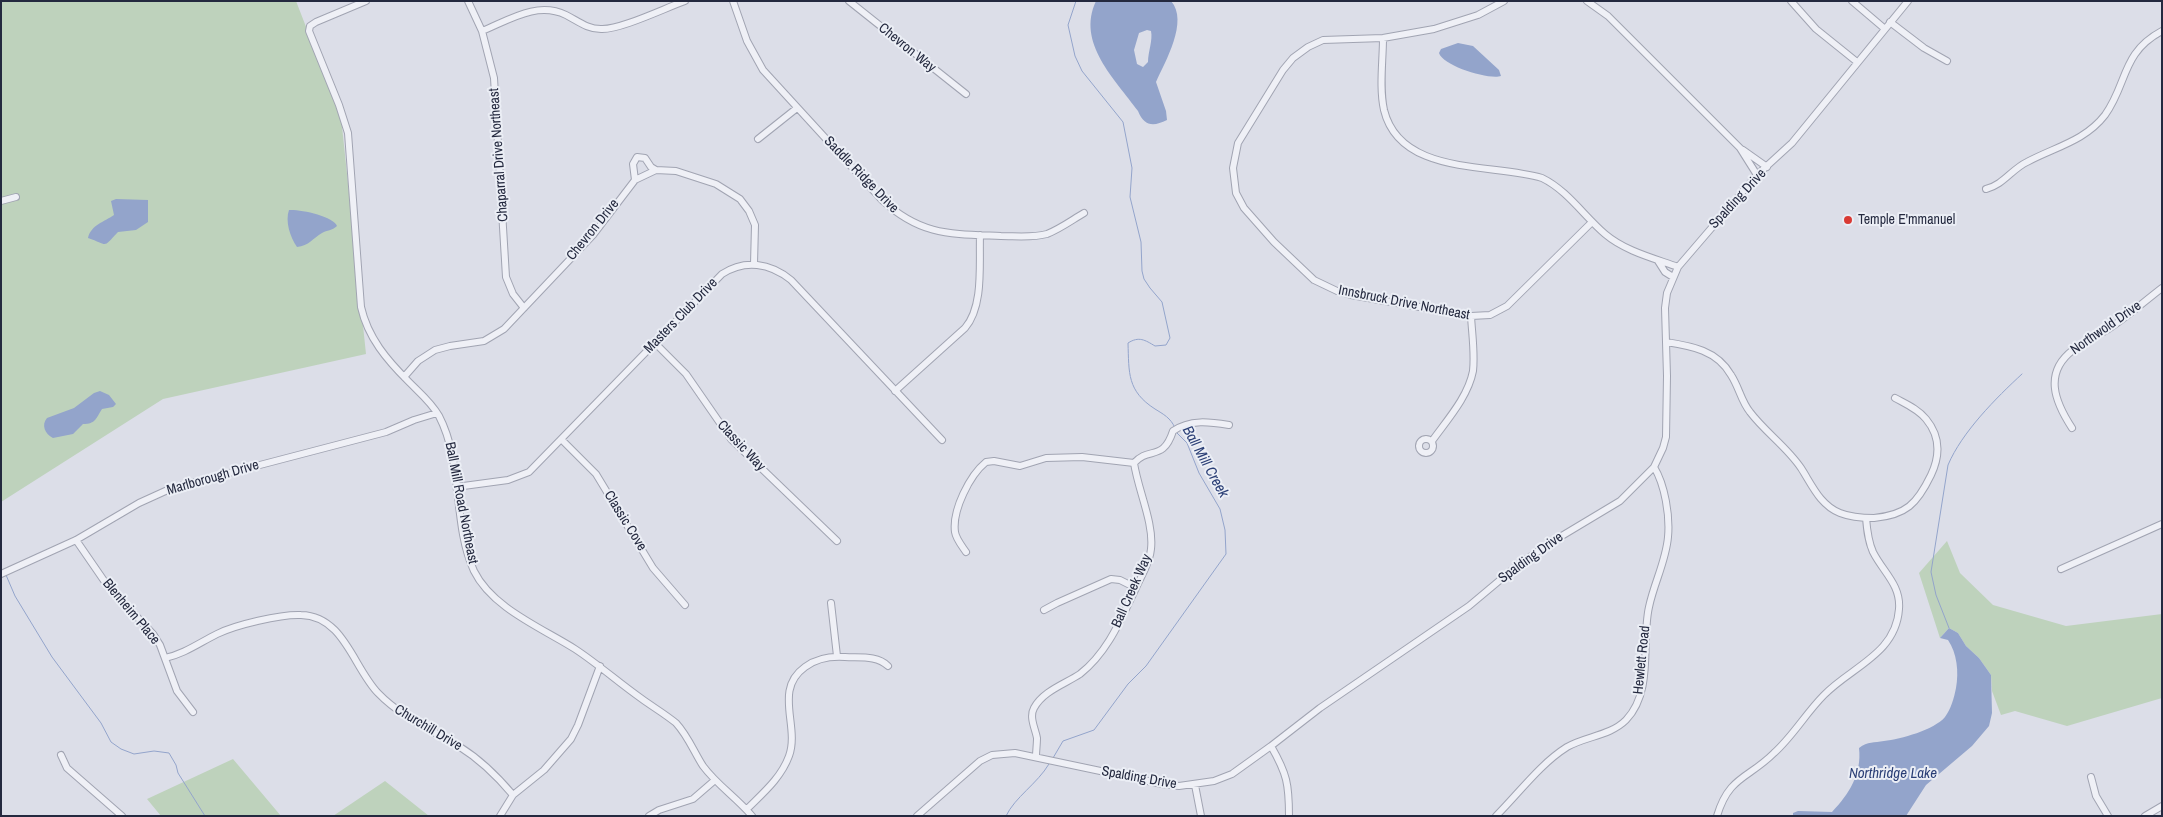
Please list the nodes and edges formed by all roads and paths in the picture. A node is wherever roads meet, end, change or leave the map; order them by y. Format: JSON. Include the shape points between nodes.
{"nodes":[{"id":1,"x":366,"y":1,"type":"edge"},
{"id":2,"x":468,"y":1,"type":"edge"},
{"id":3,"x":684,"y":1,"type":"edge"},
{"id":4,"x":733,"y":1,"type":"edge"},
{"id":5,"x":849,"y":1,"type":"edge"},
{"id":6,"x":1504,"y":1,"type":"edge"},
{"id":7,"x":1587,"y":1,"type":"edge"},
{"id":8,"x":1791,"y":1,"type":"edge"},
{"id":9,"x":1852,"y":1,"type":"edge"},
{"id":10,"x":1908,"y":1,"type":"edge"},
{"id":11,"x":1890,"y":22,"type":"junction"},
{"id":12,"x":1885,"y":29,"type":"junction"},
{"id":13,"x":482,"y":31,"type":"junction"},
{"id":14,"x":2162,"y":31,"type":"edge"},
{"id":15,"x":1383,"y":38,"type":"junction"},
{"id":16,"x":1857,"y":62,"type":"junction"},
{"id":17,"x":1947,"y":62,"type":"dead end"},
{"id":18,"x":966,"y":94,"type":"dead end"},
{"id":19,"x":796,"y":108,"type":"junction"},
{"id":20,"x":758,"y":139,"type":"dead end"},
{"id":21,"x":1740,"y":148,"type":"junction"},
{"id":22,"x":1767,"y":167,"type":"junction"},
{"id":23,"x":656,"y":170,"type":"junction"},
{"id":24,"x":1757,"y":175,"type":"junction"},
{"id":25,"x":635,"y":180,"type":"junction"},
{"id":26,"x":1986,"y":189,"type":"dead end"},
{"id":27,"x":16,"y":197,"type":"dead end"},
{"id":28,"x":1,"y":201,"type":"edge"},
{"id":29,"x":1084,"y":213,"type":"dead end"},
{"id":30,"x":1592,"y":222,"type":"junction"},
{"id":31,"x":980,"y":235,"type":"junction"},
{"id":32,"x":1658,"y":261,"type":"junction"},
{"id":33,"x":754,"y":264,"type":"junction"},
{"id":34,"x":1678,"y":267,"type":"junction"},
{"id":35,"x":1673,"y":277,"type":"junction"},
{"id":36,"x":2162,"y":288,"type":"edge"},
{"id":37,"x":524,"y":308,"type":"junction"},
{"id":38,"x":1471,"y":316,"type":"junction"},
{"id":39,"x":1666,"y":342,"type":"junction"},
{"id":40,"x":655,"y":343,"type":"junction"},
{"id":41,"x":404,"y":377,"type":"junction"},
{"id":42,"x":895,"y":390,"type":"junction"},
{"id":43,"x":1895,"y":398,"type":"dead end"},
{"id":44,"x":438,"y":413,"type":"junction"},
{"id":45,"x":1229,"y":425,"type":"dead end"},
{"id":46,"x":2072,"y":428,"type":"dead end"},
{"id":47,"x":562,"y":440,"type":"junction"},
{"id":48,"x":942,"y":440,"type":"dead end"},
{"id":49,"x":1432,"y":441,"type":"dead end"},
{"id":50,"x":1134,"y":463,"type":"junction"},
{"id":51,"x":1654,"y":467,"type":"junction"},
{"id":52,"x":456,"y":488,"type":"junction"},
{"id":53,"x":1866,"y":518,"type":"junction"},
{"id":54,"x":2162,"y":524,"type":"edge"},
{"id":55,"x":76,"y":540,"type":"junction"},
{"id":56,"x":837,"y":540,"type":"dead end"},
{"id":57,"x":966,"y":552,"type":"dead end"},
{"id":58,"x":2061,"y":569,"type":"dead end"},
{"id":59,"x":1,"y":574,"type":"edge"},
{"id":60,"x":1136,"y":588,"type":"junction"},
{"id":61,"x":831,"y":603,"type":"dead end"},
{"id":62,"x":685,"y":605,"type":"dead end"},
{"id":63,"x":1044,"y":610,"type":"dead end"},
{"id":64,"x":837,"y":656,"type":"junction"},
{"id":65,"x":165,"y":658,"type":"junction"},
{"id":66,"x":600,"y":666,"type":"junction"},
{"id":67,"x":888,"y":666,"type":"dead end"},
{"id":68,"x":193,"y":712,"type":"dead end"},
{"id":69,"x":1271,"y":746,"type":"junction"},
{"id":70,"x":61,"y":755,"type":"dead end"},
{"id":71,"x":1036,"y":757,"type":"junction"},
{"id":72,"x":2091,"y":777,"type":"dead end"},
{"id":73,"x":715,"y":780,"type":"junction"},
{"id":74,"x":1195,"y":785,"type":"junction"},
{"id":75,"x":513,"y":795,"type":"junction"},
{"id":76,"x":2162,"y":806,"type":"edge"},
{"id":77,"x":747,"y":810,"type":"junction"},
{"id":78,"x":122,"y":816,"type":"edge"},
{"id":79,"x":500,"y":816,"type":"edge"},
{"id":80,"x":648,"y":816,"type":"edge"},
{"id":81,"x":752,"y":816,"type":"edge"},
{"id":82,"x":918,"y":816,"type":"edge"},
{"id":83,"x":1201,"y":816,"type":"edge"},
{"id":84,"x":1290,"y":816,"type":"edge"},
{"id":85,"x":1496,"y":816,"type":"edge"},
{"id":86,"x":1717,"y":816,"type":"edge"},
{"id":87,"x":2108,"y":816,"type":"edge"},
{"id":88,"x":2145,"y":816,"type":"edge"}],
"edges":[{"from":1,"to":41,"type":"street","name":"Ball Mill Road Northeast","via":[[316,22],[309,29],[348,134],[363,319],[378,348]]},
{"from":2,"to":13,"type":"street","name":"Chaparral Drive Northeast"},
{"from":3,"to":13,"type":"street","via":[[612,28],[591,28],[561,13],[541,9]]},
{"from":4,"to":19,"type":"street","name":"Saddle Ridge Drive","via":[[755,58]]},
{"from":5,"to":18,"type":"street","name":"Chevron Way"},
{"from":6,"to":15,"type":"street","name":"Innsbruck Drive Northeast","via":[[1454,24]]},
{"from":7,"to":21,"type":"street","via":[[1608,16]]},
{"from":8,"to":16,"type":"street","via":[[1816,29]]},
{"from":9,"to":12,"type":"street"},
{"from":10,"to":11,"type":"street","name":"Spalding Drive"},
{"from":11,"to":12,"type":"street","name":"Spalding Drive"},
{"from":11,"to":17,"type":"street"},
{"from":12,"to":16,"type":"street","name":"Spalding Drive"},
{"from":13,"to":37,"type":"street","name":"Chaparral Drive Northeast","via":[[494,78],[506,277]]},
{"from":14,"to":26,"type":"street","via":[[2138,49],[2111,105],[2088,132],[2027,162],[1998,185]]},
{"from":15,"to":30,"type":"street","via":[[1384,109],[1392,128],[1405,144],[1434,160],[1542,178],[1557,187]]},
{"from":15,"to":38,"type":"street","name":"Innsbruck Drive Northeast","via":[[1324,40],[1293,58],[1238,144],[1233,168],[1236,193],[1244,208],[1274,242],[1305,273],[1323,285],[1351,295]]},
{"from":16,"to":22,"type":"street","name":"Spalding Drive","via":[[1792,142]]},
{"from":19,"to":20,"type":"street"},
{"from":19,"to":31,"type":"street","name":"Saddle Ridge Drive","via":[[882,200],[903,218],[937,232]]},
{"from":21,"to":22,"type":"street"},
{"from":21,"to":24,"type":"street"},
{"from":22,"to":24,"type":"street","name":"Spalding Drive"},
{"from":23,"to":25,"type":"street","name":"Chevron Drive"},
{"from":23,"to":25,"type":"street","via":[[645,158],[637,157],[633,164]]},
{"from":23,"to":33,"type":"street","via":[[676,171],[716,184],[740,199],[754,225]]},
{"from":24,"to":34,"type":"street","name":"Spalding Drive"},
{"from":25,"to":37,"type":"street","name":"Chevron Drive","via":[[589,240]]},
{"from":27,"to":28,"type":"street"},
{"from":29,"to":31,"type":"street","name":"Saddle Ridge Drive","via":[[1039,236]]},
{"from":30,"to":32,"type":"street","via":[[1613,240]]},
{"from":30,"to":38,"type":"street","name":"Innsbruck Drive Northeast","via":[[1508,306],[1490,315]]},
{"from":31,"to":42,"type":"street","via":[[978,301],[973,317]]},
{"from":32,"to":34,"type":"street"},
{"from":32,"to":35,"type":"street"},
{"from":33,"to":40,"type":"street","name":"Masters Club Drive","via":[[737,266],[722,274]]},
{"from":33,"to":42,"type":"street","via":[[774,269],[792,280]]},
{"from":34,"to":35,"type":"street","name":"Spalding Drive"},
{"from":35,"to":39,"type":"street","name":"Spalding Drive","via":[[1665,308]]},
{"from":36,"to":46,"type":"street","name":"Northwold Drive","via":[[2116,323],[2074,349],[2063,361],[2056,377],[2055,395]]},
{"from":37,"to":41,"type":"street","name":"Chevron Drive","via":[[493,337],[476,344],[435,350],[418,361]]},
{"from":38,"to":49,"type":"street","via":[[1474,361],[1470,380]]},
{"from":39,"to":51,"type":"street","name":"Spalding Drive","via":[[1666,437]]},
{"from":39,"to":53,"type":"street","via":[[1699,349],[1720,361],[1732,375],[1749,411],[1788,450],[1822,501],[1840,513]]},
{"from":40,"to":47,"type":"street","name":"Masters Club Drive"},
{"from":40,"to":56,"type":"street","name":"Classic Way","via":[[686,374],[731,439]]},
{"from":41,"to":44,"type":"street","name":"Ball Mill Road Northeast"},
{"from":42,"to":48,"type":"street"},
{"from":43,"to":53,"type":"street","via":[[1918,411],[1931,425],[1938,442],[1937,462],[1923,491],[1910,507],[1892,515]]},
{"from":44,"to":52,"type":"street","name":"Ball Mill Road Northeast","via":[[450,444]]},
{"from":44,"to":55,"type":"street","name":"Marlborough Drive","via":[[386,432],[172,488],[139,503]]},
{"from":45,"to":50,"type":"street","via":[[1202,421],[1177,428],[1164,449]]},
{"from":47,"to":52,"type":"street","name":"Masters Club Drive","via":[[522,476]]},
{"from":47,"to":62,"type":"street","name":"Classic Cove","via":[[596,474],[654,568]]},
{"from":50,"to":57,"type":"street","via":[[1082,457],[1046,458],[1020,466],[986,462],[965,489],[956,516],[955,534]]},
{"from":50,"to":60,"type":"street","name":"Ball Creek Way","via":[[1152,541],[1149,561]]},
{"from":51,"to":69,"type":"street","name":"Spalding Drive","via":[[1620,501],[1550,542],[1469,606],[1320,708]]},
{"from":51,"to":85,"type":"street","name":"Hewlett Road","via":[[1663,491],[1668,536],[1649,607],[1639,698],[1626,720],[1616,728],[1575,743],[1561,752]]},
{"from":52,"to":66,"type":"street","name":"Ball Mill Road Northeast","via":[[469,557],[484,587],[502,604]]},
{"from":53,"to":86,"type":"street","via":[[1872,550],[1898,593],[1899,611],[1890,636],[1878,654],[1822,696],[1775,753],[1731,786],[1721,801]]},
{"from":54,"to":58,"type":"street"},
{"from":55,"to":59,"type":"street","name":"Marlborough Drive"},
{"from":55,"to":65,"type":"street","name":"Blenheim Place","via":[[107,585],[153,634]]},
{"from":60,"to":63,"type":"street","via":[[1111,579]]},
{"from":60,"to":71,"type":"street","name":"Ball Creek Way","via":[[1098,656],[1079,674],[1051,690],[1034,707]]},
{"from":61,"to":64,"type":"street"},
{"from":64,"to":67,"type":"street","via":[[877,659]]},
{"from":64,"to":77,"type":"street","via":[[811,662],[794,680],[788,699],[792,742],[789,756],[776,780]]},
{"from":65,"to":68,"type":"street","name":"Blenheim Place","via":[[177,691]]},
{"from":65,"to":75,"type":"street","name":"Churchill Drive","via":[[230,629],[290,615],[317,618],[340,634],[367,679],[387,702],[481,761]]},
{"from":66,"to":73,"type":"street","name":"Ball Mill Road Northeast","via":[[676,723]]},
{"from":66,"to":75,"type":"street","via":[[571,738],[544,770]]},
{"from":69,"to":74,"type":"street","name":"Spalding Drive","via":[[1232,774]]},
{"from":69,"to":84,"type":"street","via":[[1289,787]]},
{"from":70,"to":78,"type":"street","via":[[67,768]]},
{"from":71,"to":74,"type":"street","name":"Spalding Drive","via":[[1162,784]]},
{"from":71,"to":82,"type":"street","name":"Spalding Drive","via":[[1005,753],[986,758]]},
{"from":72,"to":87,"type":"street","via":[[2096,796]]},
{"from":73,"to":77,"type":"street","name":"Ball Mill Road Northeast"},
{"from":73,"to":80,"type":"street","via":[[693,799]]},
{"from":74,"to":83,"type":"street"},
{"from":75,"to":79,"type":"street"},
{"from":76,"to":88,"type":"street"},
{"from":77,"to":81,"type":"street","name":"Ball Mill Road Northeast"}]}
